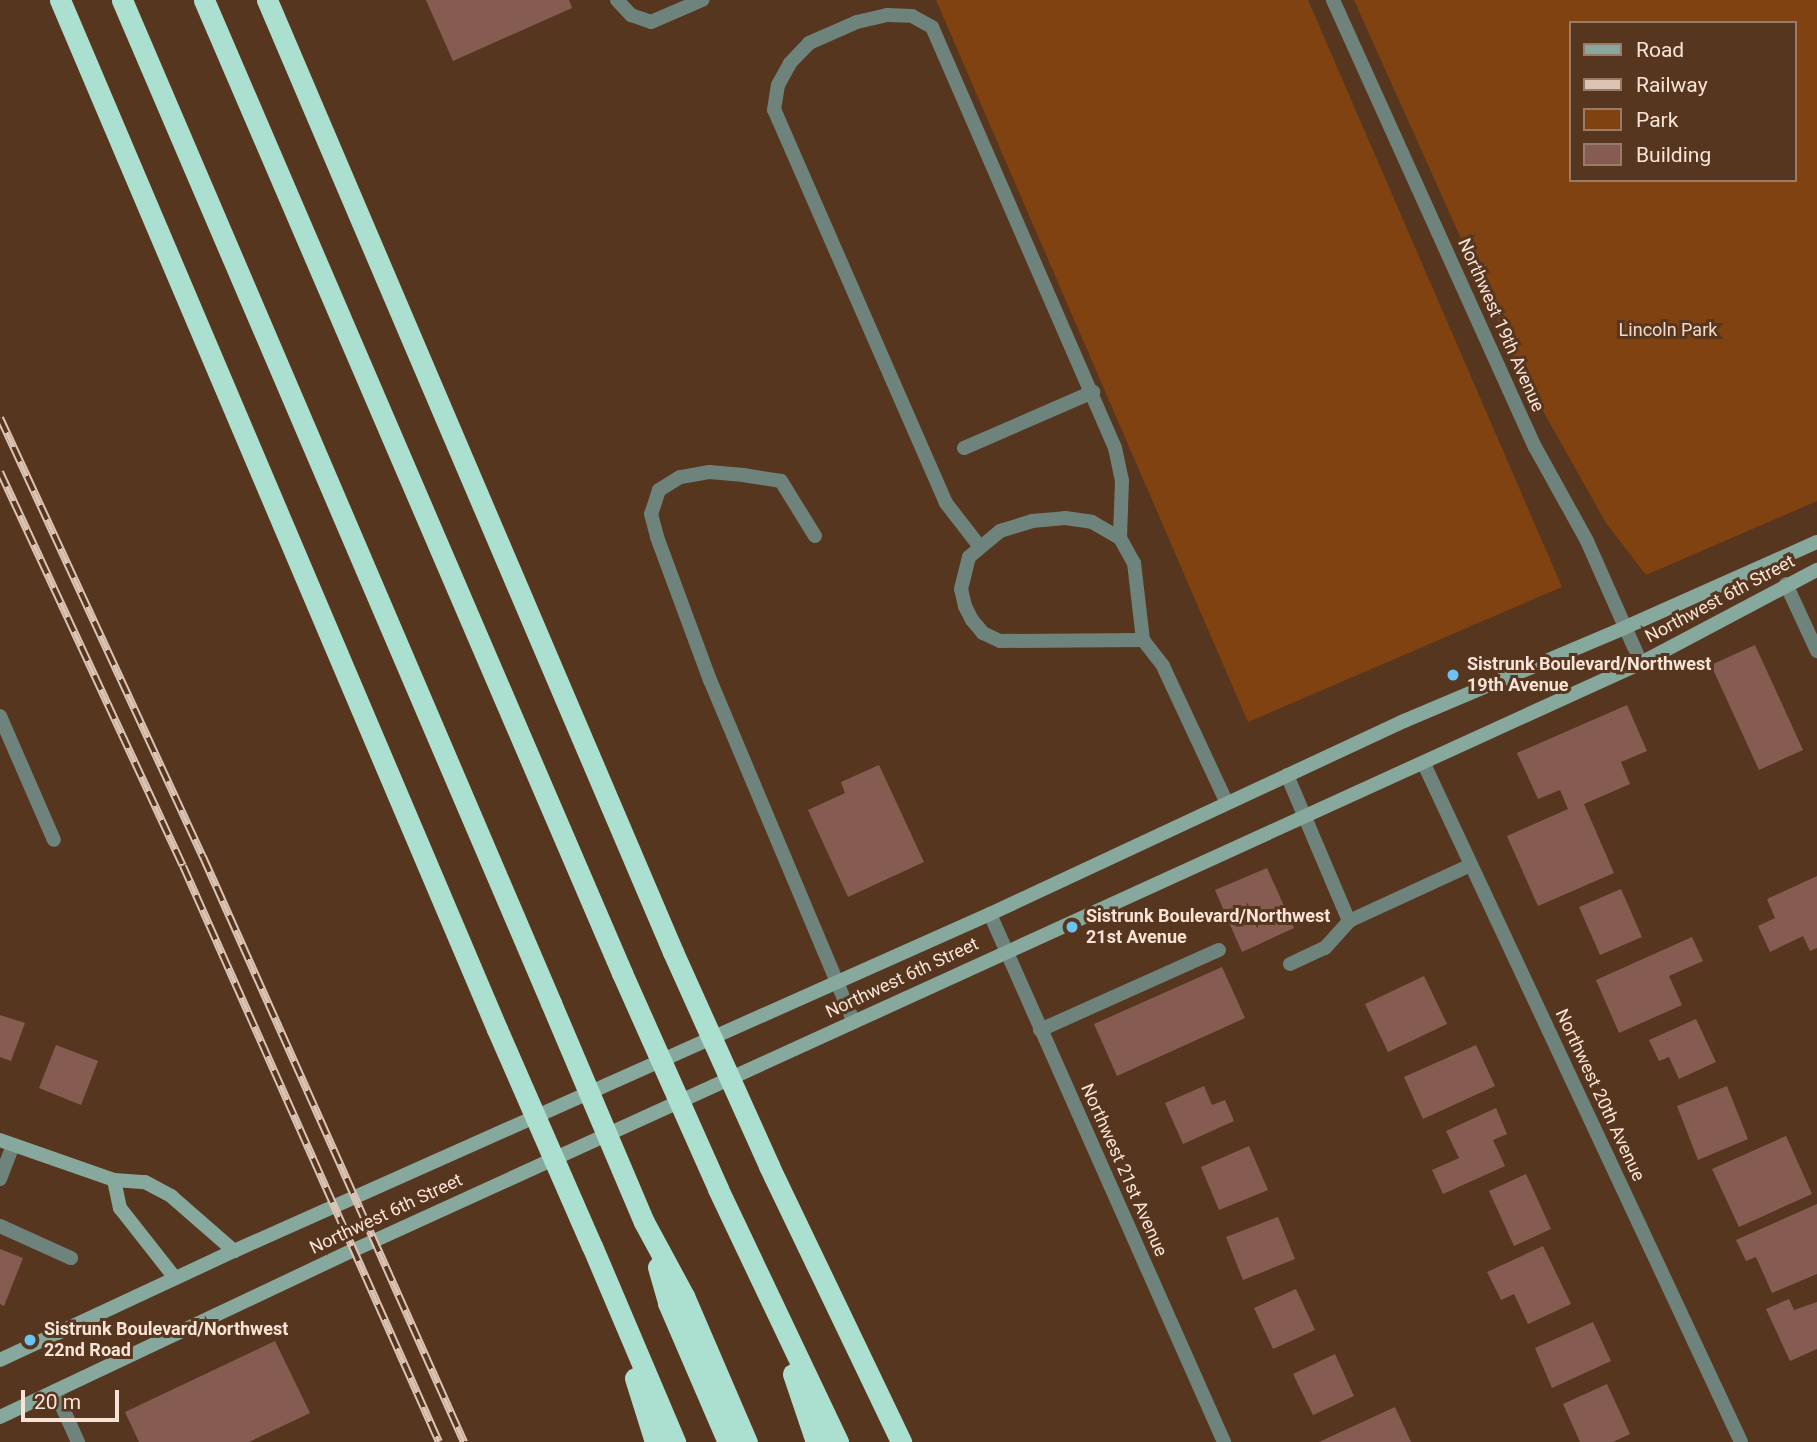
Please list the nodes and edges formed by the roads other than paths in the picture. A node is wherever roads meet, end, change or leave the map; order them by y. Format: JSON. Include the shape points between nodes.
{"nodes":[{"id":1,"x":60,"y":0,"type":"edge"},
{"id":2,"x":122,"y":0,"type":"edge"},
{"id":3,"x":204,"y":0,"type":"edge"},
{"id":4,"x":267,"y":0,"type":"edge"},
{"id":5,"x":617,"y":0,"type":"edge"},
{"id":6,"x":702,"y":0,"type":"edge"},
{"id":7,"x":1333,"y":0,"type":"edge"},
{"id":8,"x":1093,"y":392,"type":"junction"},
{"id":9,"x":964,"y":448,"type":"dead end"},
{"id":10,"x":815,"y":536,"type":"dead end"},
{"id":11,"x":1120,"y":538,"type":"junction"},
{"id":12,"x":1817,"y":542,"type":"edge"},
{"id":13,"x":980,"y":547,"type":"junction"},
{"id":14,"x":1817,"y":570,"type":"edge"},
{"id":15,"x":1786,"y":584,"type":"junction"},
{"id":16,"x":1626,"y":627,"type":"junction"},
{"id":17,"x":1143,"y":640,"type":"junction"},
{"id":18,"x":1817,"y":651,"type":"edge"},
{"id":19,"x":1641,"y":663,"type":"junction"},
{"id":20,"x":0,"y":716,"type":"edge"},
{"id":21,"x":1424,"y":764,"type":"junction"},
{"id":22,"x":1286,"y":775,"type":"junction"},
{"id":23,"x":1227,"y":803,"type":"junction"},
{"id":24,"x":1305,"y":817,"type":"junction"},
{"id":25,"x":54,"y":840,"type":"dead end"},
{"id":26,"x":1471,"y":865,"type":"junction"},
{"id":27,"x":990,"y":914,"type":"junction"},
{"id":28,"x":1349,"y":921,"type":"junction"},
{"id":29,"x":1219,"y":950,"type":"dead end"},
{"id":30,"x":1005,"y":953,"type":"junction"},
{"id":31,"x":1290,"y":964,"type":"dead end"},
{"id":32,"x":837,"y":982,"type":"junction"},
{"id":33,"x":854,"y":1022,"type":"junction"},
{"id":34,"x":1040,"y":1030,"type":"junction"},
{"id":35,"x":7,"y":1143,"type":"edge"},
{"id":36,"x":0,"y":1179,"type":"edge"},
{"id":37,"x":114,"y":1180,"type":"junction"},
{"id":38,"x":644,"y":1222,"type":"junction"},
{"id":39,"x":0,"y":1226,"type":"edge"},
{"id":40,"x":592,"y":1246,"type":"junction"},
{"id":41,"x":234,"y":1251,"type":"junction"},
{"id":42,"x":71,"y":1258,"type":"dead end"},
{"id":43,"x":175,"y":1278,"type":"junction"},
{"id":44,"x":766,"y":1294,"type":"junction"},
{"id":45,"x":0,"y":1360,"type":"edge"},
{"id":46,"x":55,"y":1391,"type":"junction"},
{"id":47,"x":0,"y":1417,"type":"edge"},
{"id":48,"x":78,"y":1442,"type":"edge"},
{"id":49,"x":655,"y":1442,"type":"edge"},
{"id":50,"x":675,"y":1442,"type":"edge"},
{"id":51,"x":728,"y":1442,"type":"edge"},
{"id":52,"x":747,"y":1442,"type":"edge"},
{"id":53,"x":816,"y":1442,"type":"edge"},
{"id":54,"x":838,"y":1442,"type":"edge"},
{"id":55,"x":901,"y":1442,"type":"edge"},
{"id":56,"x":1224,"y":1442,"type":"edge"},
{"id":57,"x":1741,"y":1442,"type":"edge"}],
"edges":[{"from":1,"to":40,"type":"highway","bridge":true},
{"from":2,"to":38,"type":"highway","bridge":true},
{"from":3,"to":44,"type":"highway","bridge":true,"via":[[622,973]]},
{"from":4,"to":55,"type":"highway","bridge":true,"via":[[673,952]]},
{"from":5,"to":6,"type":"street","via":[[631,15],[651,22]]},
{"from":7,"to":16,"type":"street","name":"Northwest 19th Avenue","via":[[1535,447],[1587,541]]},
{"from":8,"to":9,"type":"street"},
{"from":8,"to":11,"type":"street","via":[[1122,480]]},
{"from":8,"to":13,"type":"street","via":[[932,27],[912,16],[887,15],[809,43],[778,85],[774,110],[946,503]]},
{"from":10,"to":32,"type":"street","via":[[781,481],[744,475],[709,472],[680,477],[659,490],[651,514],[710,680]]},
{"from":11,"to":13,"type":"street","via":[[1092,522],[1065,518],[1032,521],[1000,531]]},
{"from":11,"to":17,"type":"street","via":[[1134,563]]},
{"from":12,"to":16,"type":"street","name":"Northwest 6th Street"},
{"from":13,"to":17,"type":"street","via":[[969,557],[961,589],[972,620],[984,632],[1000,641]]},
{"from":14,"to":15,"type":"street","name":"Northwest 6th Street"},
{"from":15,"to":18,"type":"street"},
{"from":15,"to":19,"type":"street","name":"Northwest 6th Street"},
{"from":16,"to":19,"type":"street","name":"Northwest 19th Avenue"},
{"from":16,"to":22,"type":"street","name":"Northwest 6th Street"},
{"from":17,"to":23,"type":"street","via":[[1163,666]]},
{"from":19,"to":21,"type":"street","name":"Northwest 6th Street"},
{"from":20,"to":25,"type":"street"},
{"from":21,"to":24,"type":"street","name":"Northwest 6th Street"},
{"from":21,"to":26,"type":"street","name":"Northwest 20th Avenue"},
{"from":22,"to":23,"type":"street","name":"Northwest 6th Street"},
{"from":22,"to":24,"type":"street"},
{"from":23,"to":27,"type":"street","name":"Northwest 6th Street"},
{"from":24,"to":28,"type":"street"},
{"from":24,"to":30,"type":"street","name":"Northwest 6th Street"},
{"from":26,"to":28,"type":"street"},
{"from":26,"to":57,"type":"street","name":"Northwest 20th Avenue"},
{"from":27,"to":30,"type":"street","name":"Northwest 21st Avenue"},
{"from":27,"to":32,"type":"street","name":"Northwest 6th Street"},
{"from":28,"to":31,"type":"street","via":[[1325,948]]},
{"from":29,"to":34,"type":"street"},
{"from":30,"to":33,"type":"street","name":"Northwest 6th Street"},
{"from":30,"to":34,"type":"street","name":"Northwest 21st Avenue"},
{"from":32,"to":33,"type":"street"},
{"from":32,"to":41,"type":"street","name":"Northwest 6th Street"},
{"from":33,"to":46,"type":"street","name":"Northwest 6th Street"},
{"from":34,"to":56,"type":"street","name":"Northwest 21st Avenue"},
{"from":35,"to":36,"type":"street"},
{"from":35,"to":37,"type":"street"},
{"from":37,"to":41,"type":"street","via":[[145,1182],[171,1196]]},
{"from":37,"to":43,"type":"street","via":[[120,1208]]},
{"from":38,"to":51,"type":"highway","via":[[668,1303]]},
{"from":38,"to":52,"type":"highway","via":[[684,1296]]},
{"from":39,"to":42,"type":"street"},
{"from":40,"to":49,"type":"highway"},
{"from":40,"to":50,"type":"highway"},
{"from":41,"to":43,"type":"street","name":"Northwest 6th Street"},
{"from":43,"to":45,"type":"street","name":"Northwest 6th Street"},
{"from":44,"to":53,"type":"highway"},
{"from":44,"to":54,"type":"highway"},
{"from":46,"to":47,"type":"street","name":"Northwest 6th Street"},
{"from":46,"to":48,"type":"street"}]}
